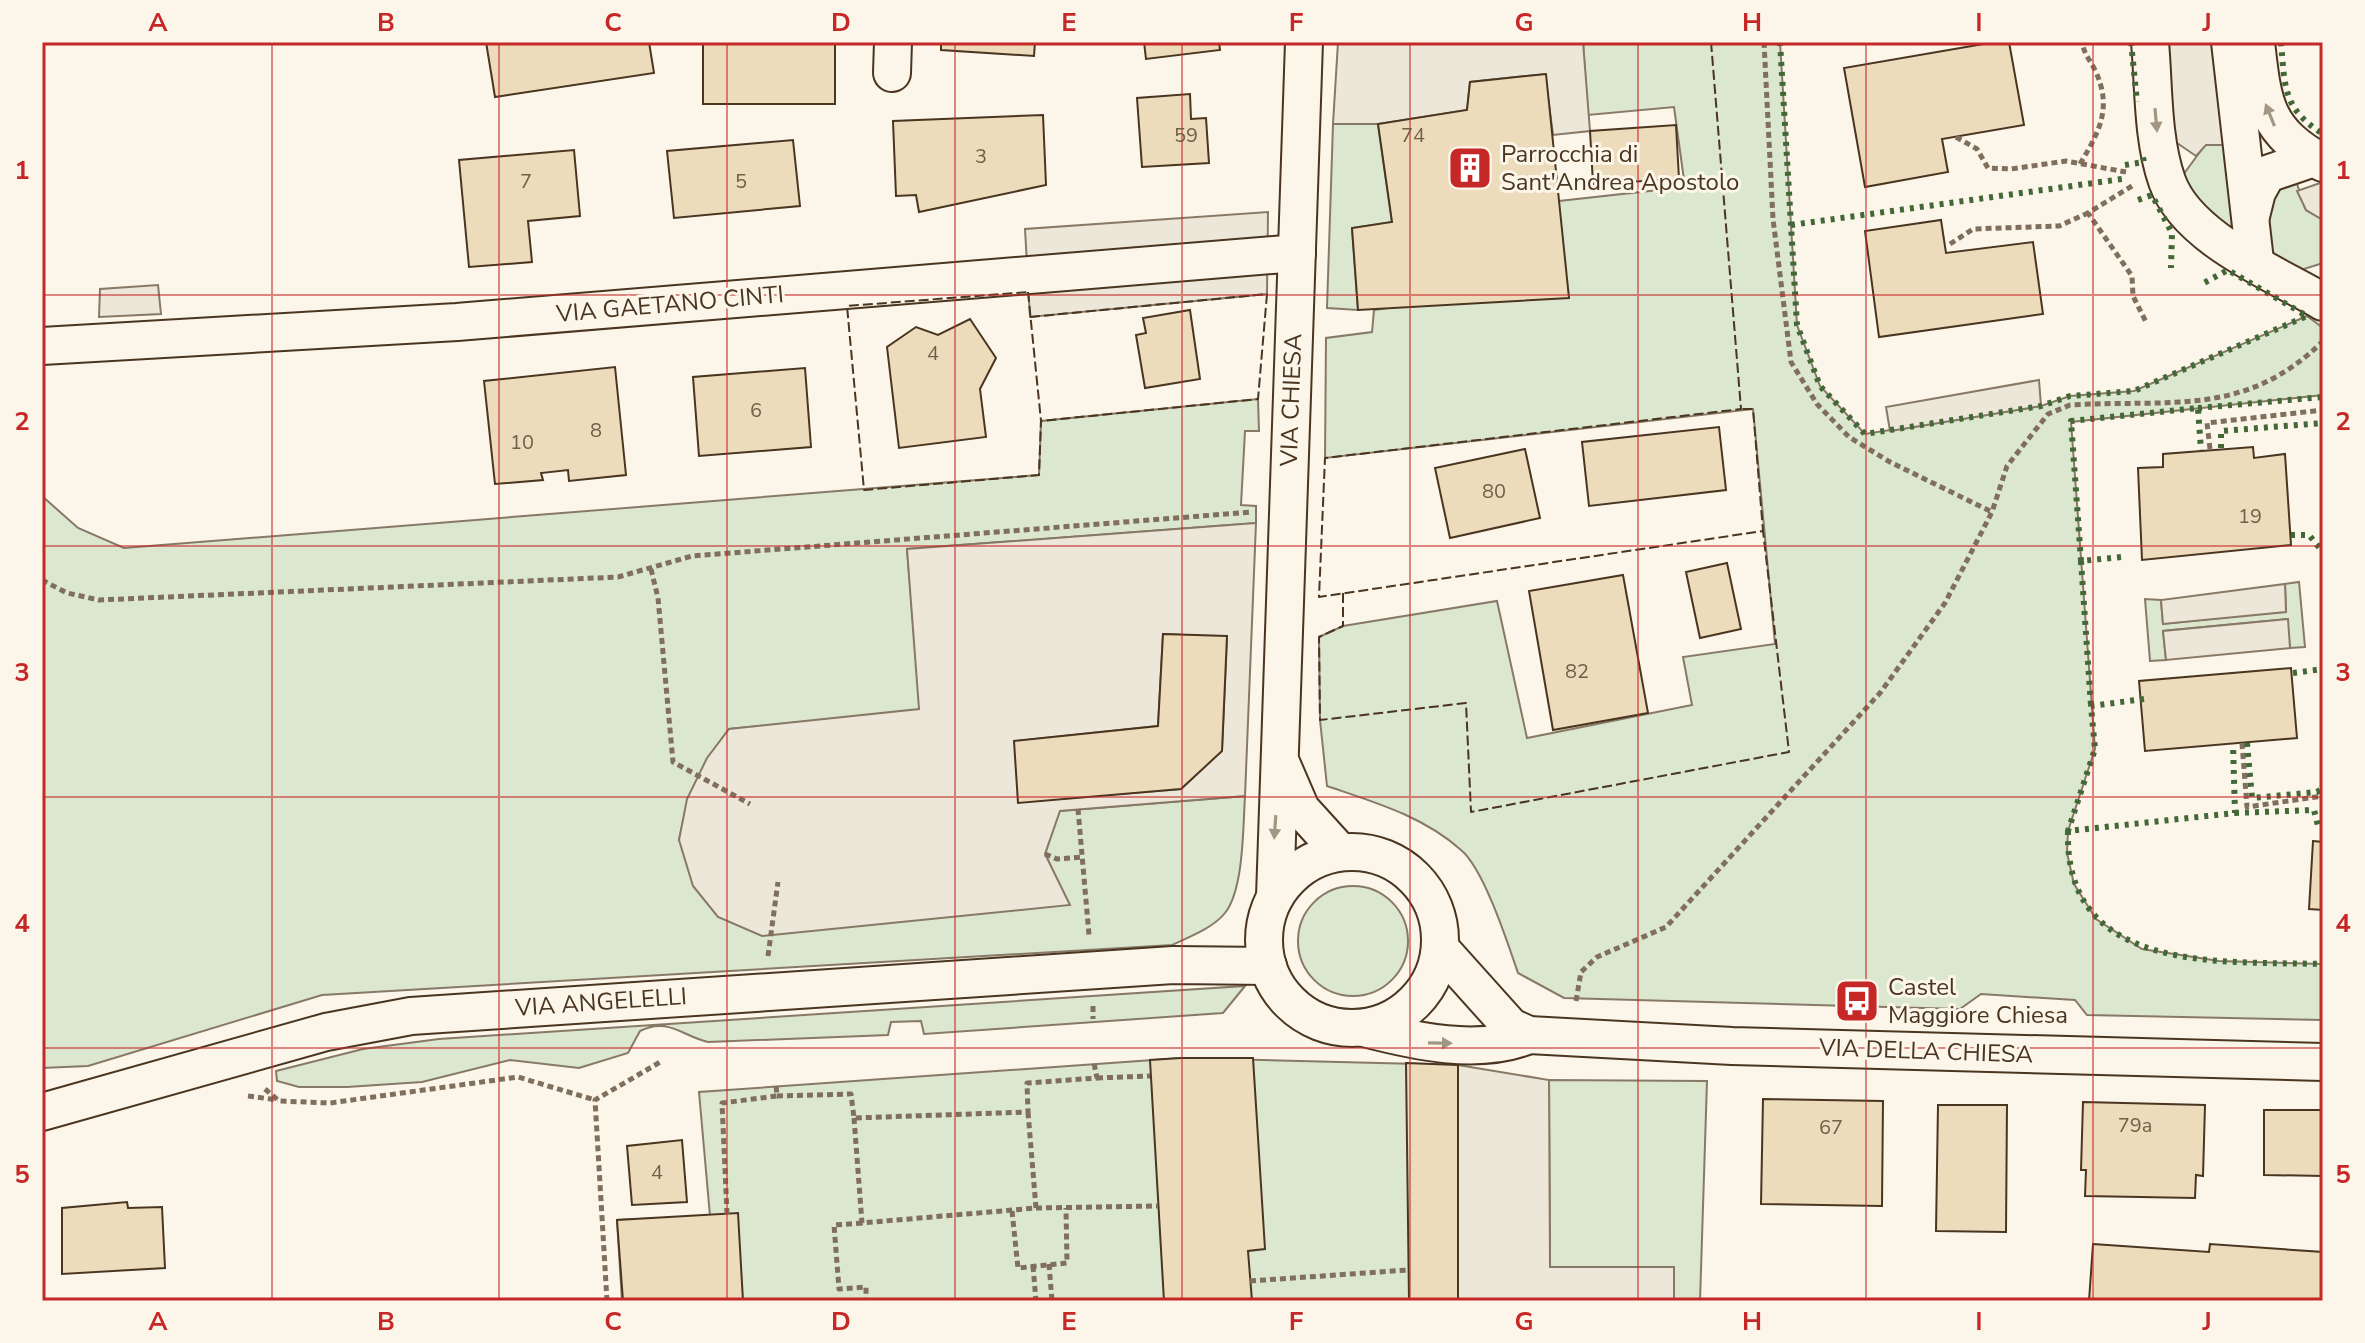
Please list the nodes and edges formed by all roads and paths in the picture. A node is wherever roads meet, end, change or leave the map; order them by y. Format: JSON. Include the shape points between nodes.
{"nodes":[{"id":1,"x":1304,"y":42,"type":"edge"},
{"id":2,"x":1764,"y":42,"type":"edge"},
{"id":3,"x":2082,"y":42,"type":"edge"},
{"id":4,"x":2150,"y":42,"type":"edge"},
{"id":5,"x":2230,"y":42,"type":"edge"},
{"id":6,"x":2256,"y":42,"type":"edge"},
{"id":7,"x":1956,"y":137,"type":"dead end"},
{"id":8,"x":2319,"y":161,"type":"edge"},
{"id":9,"x":2080,"y":164,"type":"junction"},
{"id":10,"x":2125,"y":172,"type":"dead end"},
{"id":11,"x":2129,"y":187,"type":"dead end"},
{"id":12,"x":2088,"y":213,"type":"junction"},
{"id":13,"x":2250,"y":222,"type":"junction"},
{"id":14,"x":1950,"y":244,"type":"dead end"},
{"id":15,"x":1297,"y":253,"type":"junction"},
{"id":16,"x":2255,"y":261,"type":"junction"},
{"id":17,"x":2323,"y":302,"type":"edge"},
{"id":18,"x":2147,"y":324,"type":"dead end"},
{"id":19,"x":2323,"y":341,"type":"edge"},
{"id":20,"x":42,"y":346,"type":"edge"},
{"id":21,"x":2323,"y":410,"type":"edge"},
{"id":22,"x":2210,"y":449,"type":"dead end"},
{"id":23,"x":1265,"y":511,"type":"dead end"},
{"id":24,"x":1992,"y":512,"type":"junction"},
{"id":25,"x":651,"y":569,"type":"junction"},
{"id":26,"x":42,"y":580,"type":"edge"},
{"id":27,"x":2242,"y":743,"type":"dead end"},
{"id":28,"x":1280,"y":757,"type":"junction"},
{"id":29,"x":2323,"y":796,"type":"edge"},
{"id":30,"x":750,"y":804,"type":"dead end"},
{"id":31,"x":1078,"y":809,"type":"dead end"},
{"id":32,"x":1340,"y":852,"type":"junction"},
{"id":33,"x":1045,"y":854,"type":"dead end"},
{"id":34,"x":1082,"y":857,"type":"junction"},
{"id":35,"x":778,"y":882,"type":"dead end"},
{"id":36,"x":1270,"y":912,"type":"junction"},
{"id":37,"x":770,"y":935,"type":"dead end"},
{"id":38,"x":1090,"y":944,"type":"dead end"},
{"id":39,"x":1441,"y":949,"type":"junction"},
{"id":40,"x":1173,"y":965,"type":"junction"},
{"id":41,"x":1268,"y":966,"type":"junction"},
{"id":42,"x":1575,"y":1010,"type":"dead end"},
{"id":43,"x":1364,"y":1028,"type":"junction"},
{"id":44,"x":1529,"y":1035,"type":"junction"},
{"id":45,"x":244,"y":1053,"type":"junction"},
{"id":46,"x":662,"y":1061,"type":"dead end"},
{"id":47,"x":2323,"y":1062,"type":"edge"},
{"id":48,"x":1094,"y":1063,"type":"dead end"},
{"id":49,"x":1150,"y":1076,"type":"dead end"},
{"id":50,"x":1097,"y":1078,"type":"junction"},
{"id":51,"x":776,"y":1085,"type":"dead end"},
{"id":52,"x":777,"y":1096,"type":"junction"},
{"id":53,"x":595,"y":1100,"type":"junction"},
{"id":54,"x":42,"y":1112,"type":"edge"},
{"id":55,"x":1028,"y":1112,"type":"junction"},
{"id":56,"x":854,"y":1118,"type":"junction"},
{"id":57,"x":1158,"y":1206,"type":"dead end"},
{"id":58,"x":1036,"y":1208,"type":"junction"},
{"id":59,"x":1066,"y":1208,"type":"junction"},
{"id":60,"x":1012,"y":1211,"type":"junction"},
{"id":61,"x":727,"y":1214,"type":"dead end"},
{"id":62,"x":862,"y":1223,"type":"junction"},
{"id":63,"x":1049,"y":1264,"type":"junction"},
{"id":64,"x":1033,"y":1266,"type":"junction"},
{"id":65,"x":1408,"y":1270,"type":"dead end"},
{"id":66,"x":1250,"y":1281,"type":"dead end"},
{"id":67,"x":607,"y":1301,"type":"edge"},
{"id":68,"x":866,"y":1301,"type":"edge"},
{"id":69,"x":1036,"y":1301,"type":"edge"},
{"id":70,"x":1052,"y":1301,"type":"edge"}],
"edges":[{"from":1,"to":15,"type":"street","name":"VIA CHIESA"},
{"from":2,"to":24,"type":"path","via":[[1773,219],[1791,362],[1817,404],[1849,437]]},
{"from":3,"to":9,"type":"path","via":[[2096,72],[2104,120]]},
{"from":4,"to":16,"type":"street","one_way":true,"via":[[2158,142],[2171,191],[2207,234]]},
{"from":5,"to":13,"type":"street"},
{"from":8,"to":6,"type":"street","one_way":true,"via":[[2285,139],[2270,118]]},
{"from":7,"to":9,"type":"path","via":[[1977,149],[1988,168]]},
{"from":8,"to":13,"type":"street","via":[[2267,174]]},
{"from":9,"to":10,"type":"path"},
{"from":11,"to":12,"type":"path"},
{"from":12,"to":14,"type":"path","via":[[2059,226],[1973,229]]},
{"from":12,"to":18,"type":"path","via":[[2132,276],[2133,296]]},
{"from":13,"to":16,"type":"street"},
{"from":15,"to":20,"type":"street","name":"VIA GAETANO CINTI","via":[[457,322]]},
{"from":15,"to":28,"type":"street","name":"VIA CHIESA"},
{"from":16,"to":17,"type":"street"},
{"from":19,"to":24,"type":"path","via":[[2289,371],[2233,397],[2070,405],[2048,414],[2007,466]]},
{"from":21,"to":22,"type":"path","via":[[2207,423]]},
{"from":23,"to":25,"type":"path","via":[[692,556]]},
{"from":24,"to":42,"type":"path","via":[[1945,603],[1880,693],[1666,927],[1597,957],[1581,972]]},
{"from":25,"to":26,"type":"path","via":[[618,577],[169,599],[99,600]]},
{"from":25,"to":30,"type":"path","via":[[673,762]]},
{"from":27,"to":29,"type":"path","via":[[2247,807]]},
{"from":28,"to":32,"type":"street","name":"VIA CHIESA","via":[[1301,809]]},
{"from":28,"to":36,"type":"street","name":"VIA CHIESA","one_way":true},
{"from":31,"to":34,"type":"path"},
{"from":32,"to":36,"type":"street","via":[[1314,860],[1291,876]]},
{"from":32,"to":39,"type":"street","via":[[1367,852],[1414,876],[1431,898],[1440,923]]},
{"from":33,"to":34,"type":"path","via":[[1057,859]]},
{"from":34,"to":38,"type":"path"},
{"from":35,"to":37,"type":"path"},
{"from":36,"to":40,"type":"street","name":"VIA ANGELELLI"},
{"from":36,"to":41,"type":"street"},
{"from":39,"to":43,"type":"street","via":[[1433,978],[1416,1002],[1392,1020]]},
{"from":39,"to":44,"type":"street","via":[[1511,1027]]},
{"from":40,"to":41,"type":"street","name":"VIA ANGELELLI"},
{"from":40,"to":45,"type":"street","name":"VIA ANGELELLI","via":[[411,1016]]},
{"from":41,"to":43,"type":"street","via":[[1286,999],[1302,1014],[1343,1029]]},
{"from":43,"to":44,"type":"street","name":"VIA DELLA CHIESA","one_way":true,"via":[[1421,1043],[1508,1044]]},
{"from":44,"to":47,"type":"street","name":"VIA DELLA CHIESA","via":[[1732,1046]]},
{"from":45,"to":53,"type":"path","via":[[253,1079],[279,1101],[330,1103],[518,1077]]},
{"from":45,"to":54,"type":"street","name":"VIA ANGELELLI"},
{"from":46,"to":53,"type":"path"},
{"from":48,"to":50,"type":"path"},
{"from":49,"to":50,"type":"path"},
{"from":50,"to":55,"type":"path","via":[[1027,1083]]},
{"from":51,"to":52,"type":"path"},
{"from":52,"to":56,"type":"path","via":[[851,1094]]},
{"from":52,"to":61,"type":"path","via":[[722,1103]]},
{"from":53,"to":67,"type":"path"},
{"from":55,"to":56,"type":"path"},
{"from":55,"to":58,"type":"path"},
{"from":56,"to":62,"type":"path"},
{"from":57,"to":59,"type":"path"},
{"from":58,"to":59,"type":"path"},
{"from":58,"to":60,"type":"path"},
{"from":59,"to":63,"type":"path","via":[[1067,1263]]},
{"from":60,"to":62,"type":"path"},
{"from":60,"to":64,"type":"path","via":[[1018,1268]]},
{"from":62,"to":68,"type":"path","via":[[834,1225],[839,1289],[866,1287]]},
{"from":63,"to":64,"type":"path"},
{"from":63,"to":70,"type":"path"},
{"from":64,"to":69,"type":"path"},
{"from":65,"to":66,"type":"path"}]}
